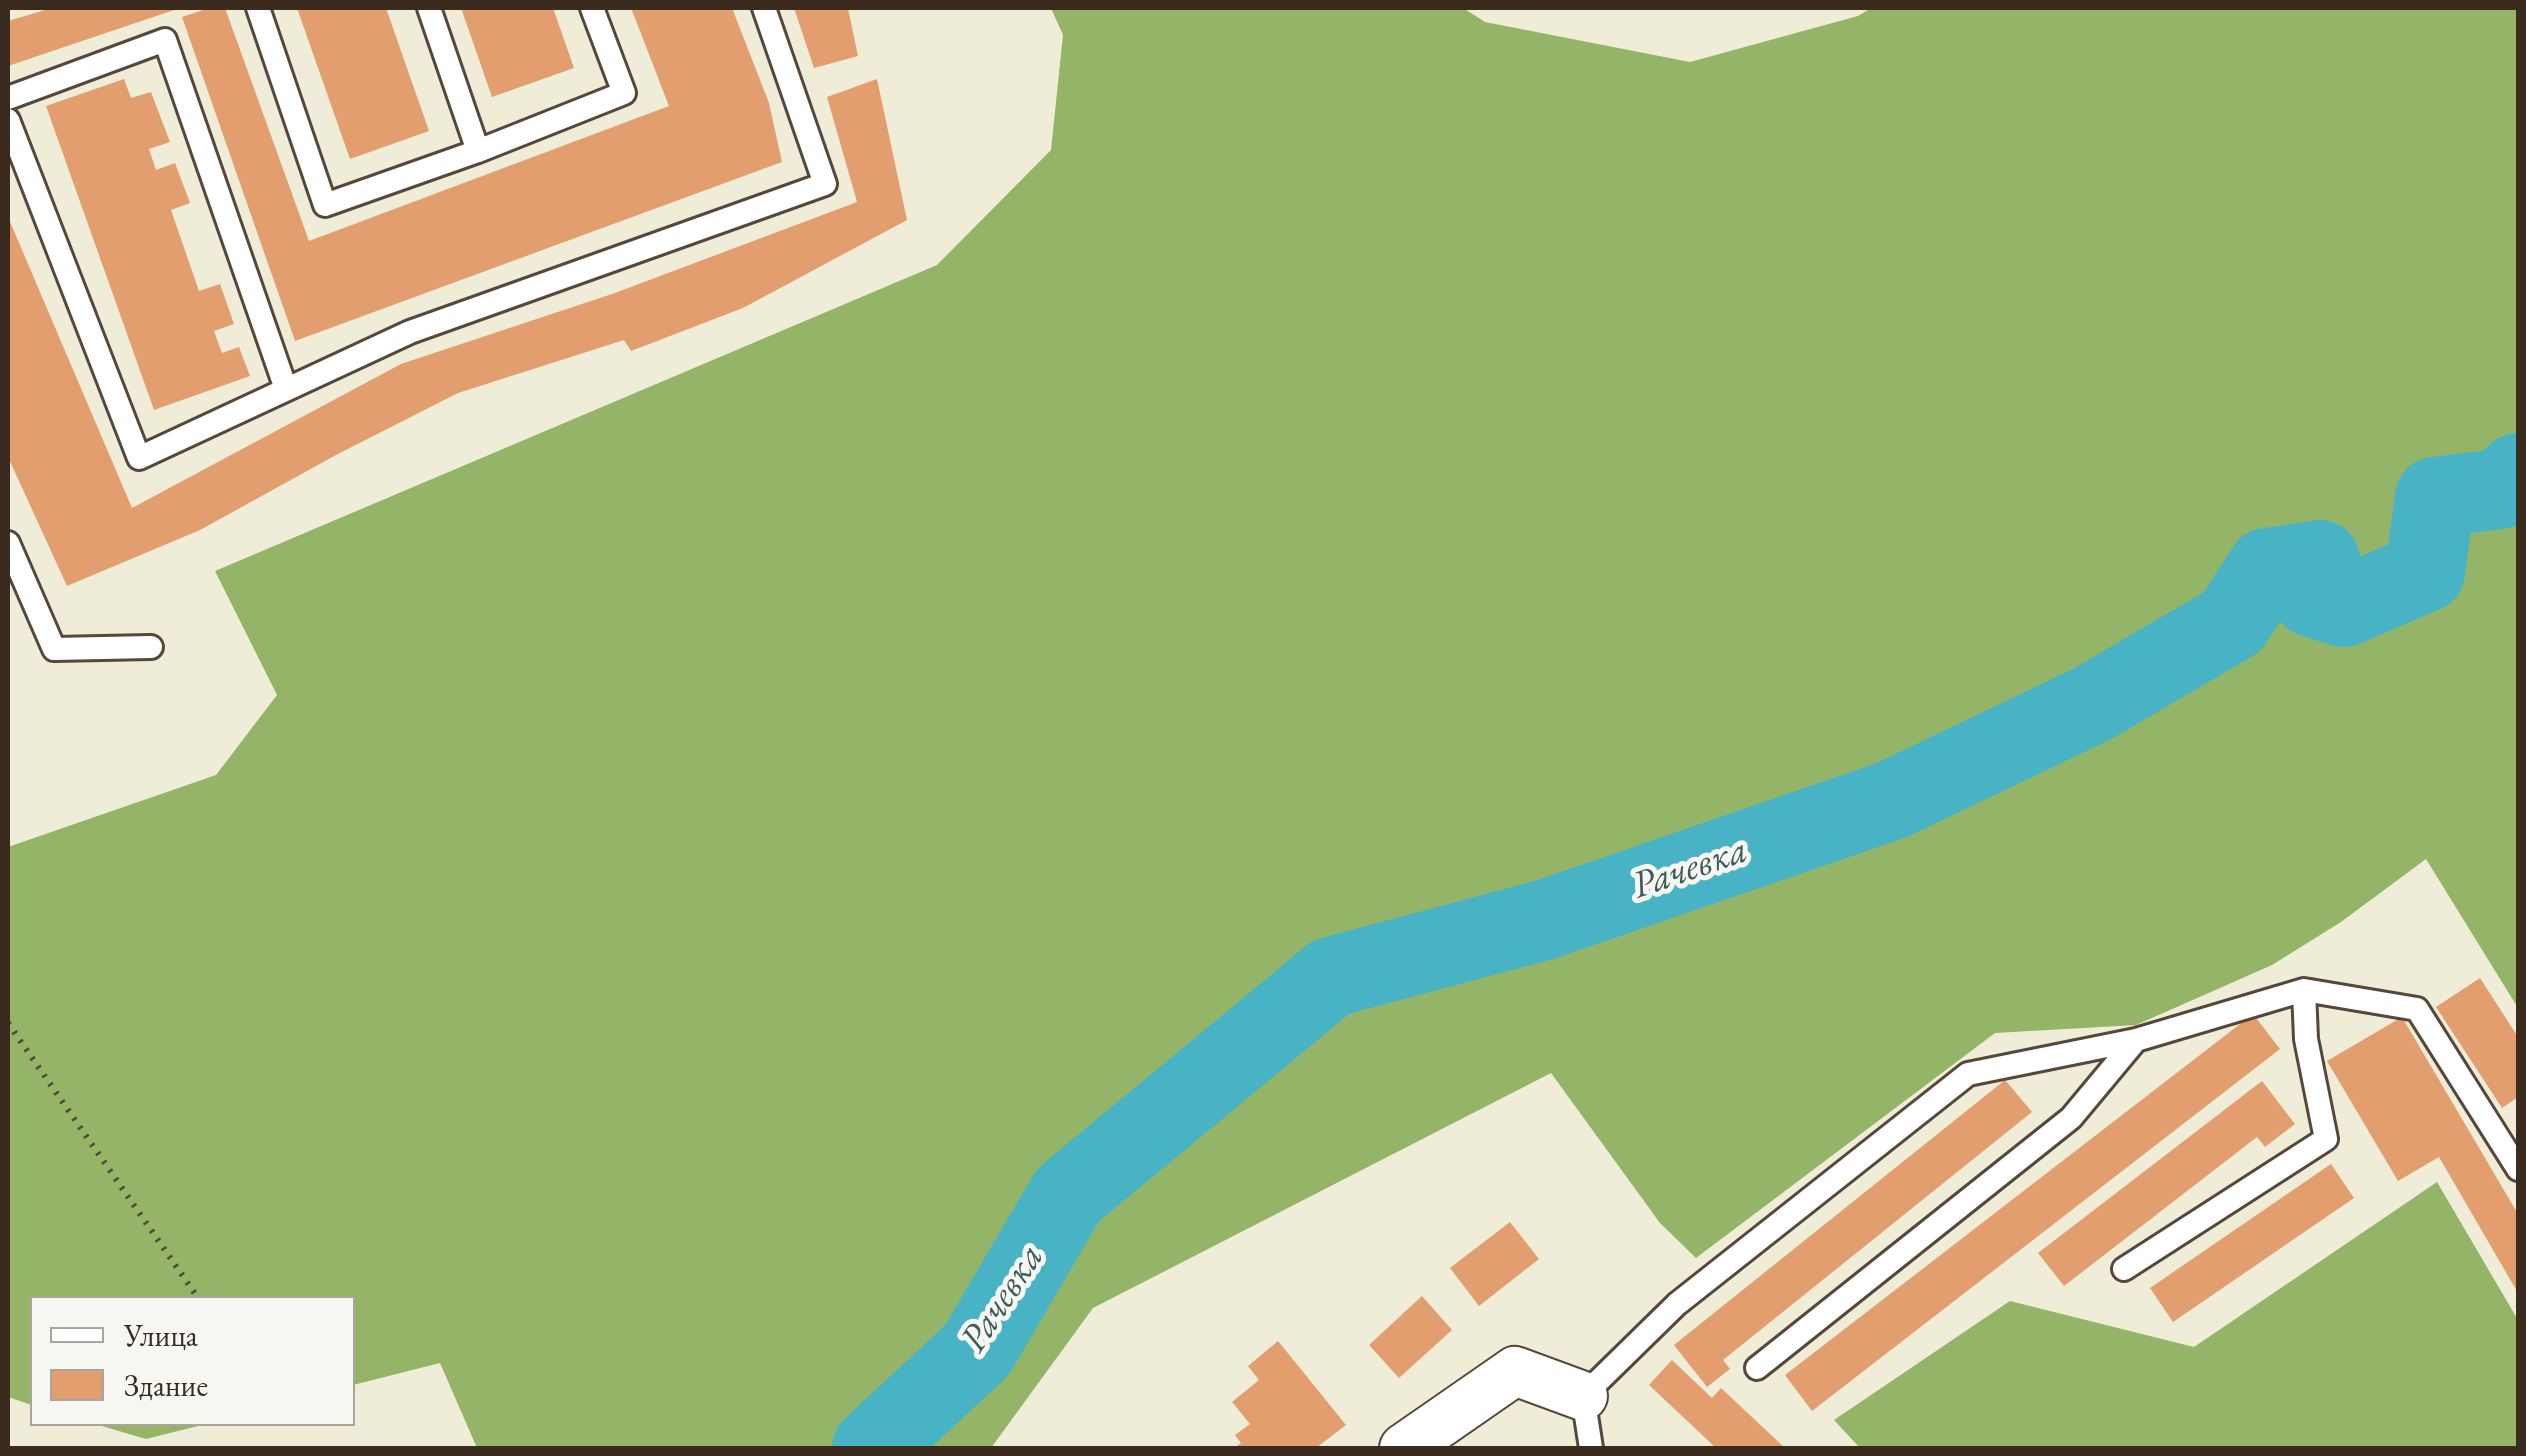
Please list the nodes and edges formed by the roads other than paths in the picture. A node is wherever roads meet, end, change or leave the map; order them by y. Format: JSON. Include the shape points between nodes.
{"nodes":[{"id":1,"x":258,"y":8,"type":"edge"},
{"id":2,"x":428,"y":8,"type":"edge"},
{"id":3,"x":592,"y":8,"type":"edge"},
{"id":4,"x":764,"y":8,"type":"edge"},
{"id":5,"x":8,"y":98,"type":"edge"},
{"id":6,"x":8,"y":120,"type":"edge"},
{"id":7,"x":478,"y":151,"type":"junction"},
{"id":8,"x":286,"y":389,"type":"junction"},
{"id":9,"x":8,"y":543,"type":"edge"},
{"id":10,"x":151,"y":647,"type":"dead end"},
{"id":11,"x":2304,"y":990,"type":"junction"},
{"id":12,"x":2136,"y":1040,"type":"junction"},
{"id":13,"x":2518,"y":1169,"type":"edge"},
{"id":14,"x":2124,"y":1268,"type":"dead end"},
{"id":15,"x":1757,"y":1368,"type":"dead end"},
{"id":16,"x":1582,"y":1396,"type":"junction"},
{"id":17,"x":1404,"y":1448,"type":"edge"},
{"id":18,"x":1590,"y":1448,"type":"edge"}],
"edges":[{"from":1,"to":7,"type":"lane","via":[[324,205]]},
{"from":2,"to":7,"type":"lane"},
{"from":3,"to":7,"type":"lane","via":[[624,92]]},
{"from":4,"to":8,"type":"lane","via":[[824,184],[410,332]]},
{"from":5,"to":8,"type":"lane","via":[[164,40]]},
{"from":6,"to":8,"type":"lane","via":[[139,458]]},
{"from":9,"to":10,"type":"lane","via":[[54,649]]},
{"from":11,"to":12,"type":"lane"},
{"from":11,"to":13,"type":"lane","via":[[2417,1009]]},
{"from":11,"to":14,"type":"lane","via":[[2306,1039],[2326,1140]]},
{"from":12,"to":15,"type":"lane","via":[[2072,1118]]},
{"from":12,"to":16,"type":"lane","via":[[1968,1074],[1677,1304]]},
{"from":16,"to":17,"type":"street","via":[[1515,1371]]},
{"from":16,"to":18,"type":"lane"}]}
